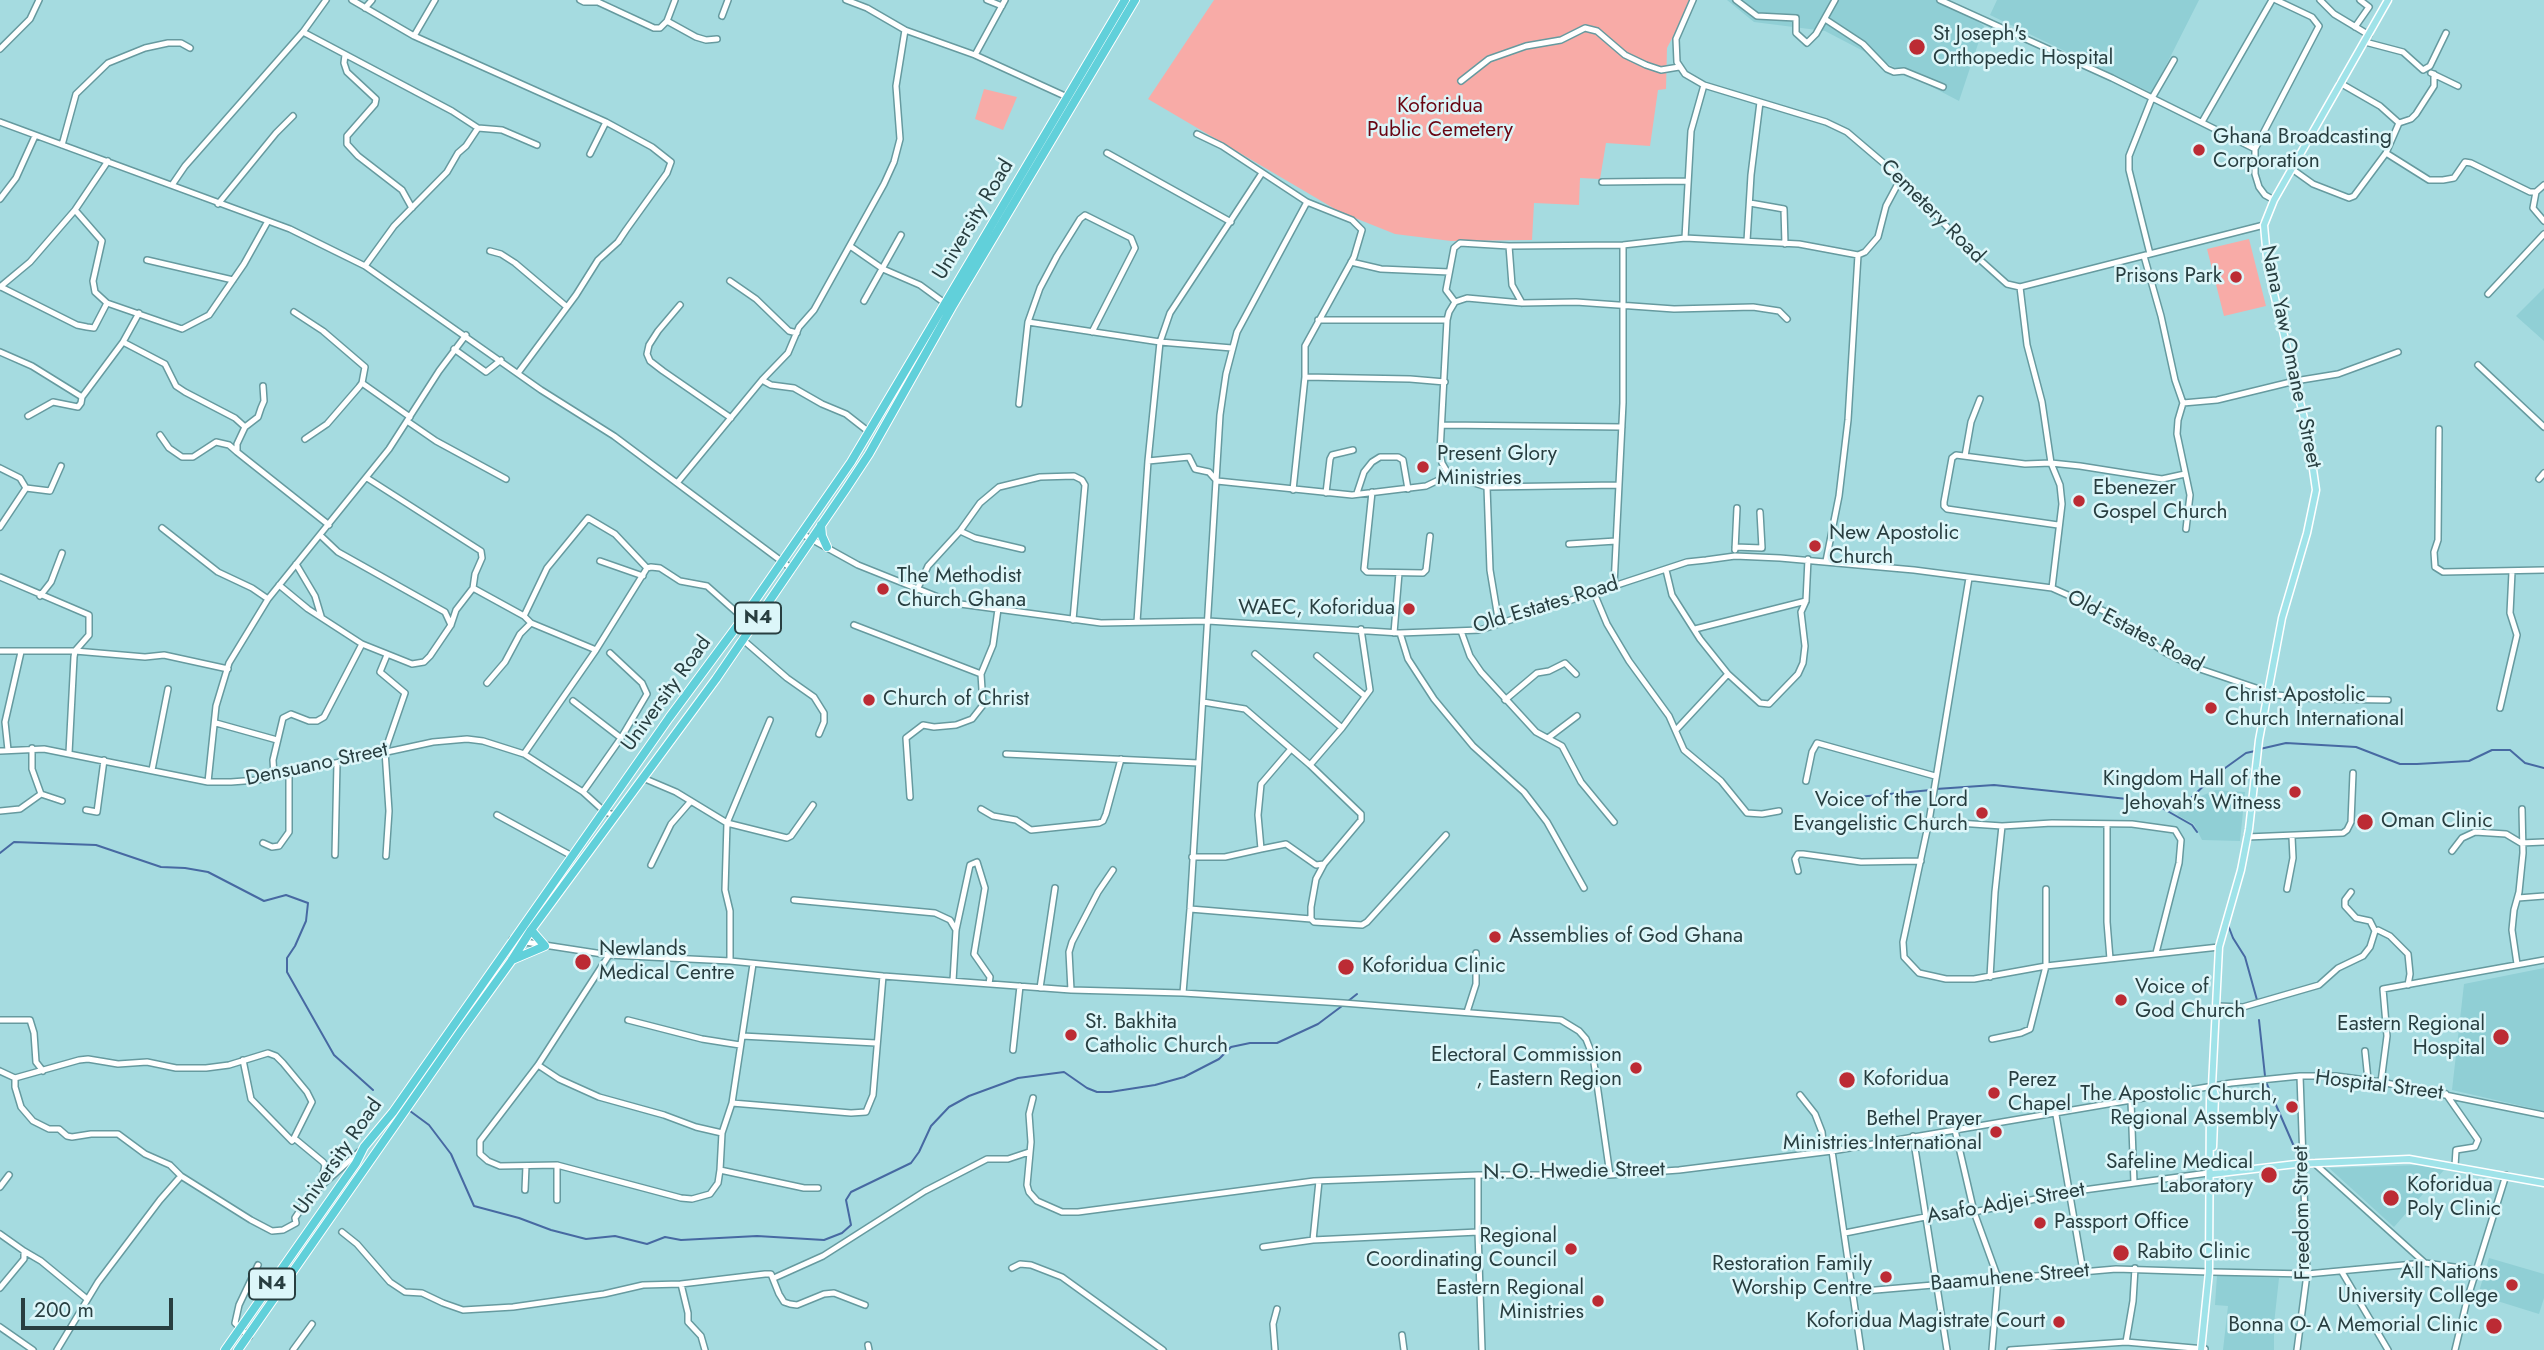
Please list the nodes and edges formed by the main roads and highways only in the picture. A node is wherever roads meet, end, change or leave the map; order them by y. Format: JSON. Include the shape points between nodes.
{"nodes":[{"id":1,"x":1125,"y":0,"type":"edge"},
{"id":2,"x":1135,"y":0,"type":"edge"},
{"id":3,"x":2388,"y":0,"type":"edge"},
{"id":4,"x":948,"y":305,"type":"junction"},
{"id":5,"x":821,"y":525,"type":"junction"},
{"id":6,"x":827,"y":547,"type":"road end"},
{"id":7,"x":610,"y":813,"type":"junction"},
{"id":8,"x":531,"y":930,"type":"junction"},
{"id":9,"x":512,"y":960,"type":"junction"},
{"id":10,"x":2210,"y":1173,"type":"junction"},
{"id":11,"x":2544,"y":1183,"type":"edge"},
{"id":12,"x":2203,"y":1349,"type":"edge"},
{"id":13,"x":225,"y":1350,"type":"edge"},
{"id":14,"x":238,"y":1350,"type":"edge"}],
"edges":[{"from":1,"to":4,"type":"highway","name":"University Road","number":"N4"},
{"from":2,"to":4,"type":"highway","name":"University Road","number":"N4"},
{"from":3,"to":10,"type":"main road","name":"Nana Yaw Omane I Street","via":[[2264,225],[2268,269],[2308,435],[2316,491],[2282,618],[2241,870],[2219,947]]},
{"from":4,"to":5,"type":"highway","name":"University Road","number":"N4","via":[[869,454]]},
{"from":4,"to":7,"type":"highway","name":"University Road","number":"N4","via":[[802,534],[669,718]]},
{"from":5,"to":6,"type":"highway"},
{"from":5,"to":7,"type":"highway","name":"University Road","number":"N4","via":[[643,778]]},
{"from":7,"to":8,"type":"highway","name":"University Road","number":"N4"},
{"from":7,"to":13,"type":"highway","name":"University Road","number":"N4","via":[[572,856]]},
{"from":8,"to":9,"type":"highway","name":"University Road","number":"N4"},
{"from":8,"to":9,"type":"highway","via":[[545,946]]},
{"from":9,"to":14,"type":"highway","name":"University Road","number":"N4"},
{"from":10,"to":11,"type":"main road","via":[[2409,1159]]},
{"from":10,"to":12,"type":"main road","via":[[2211,1272]]}]}
